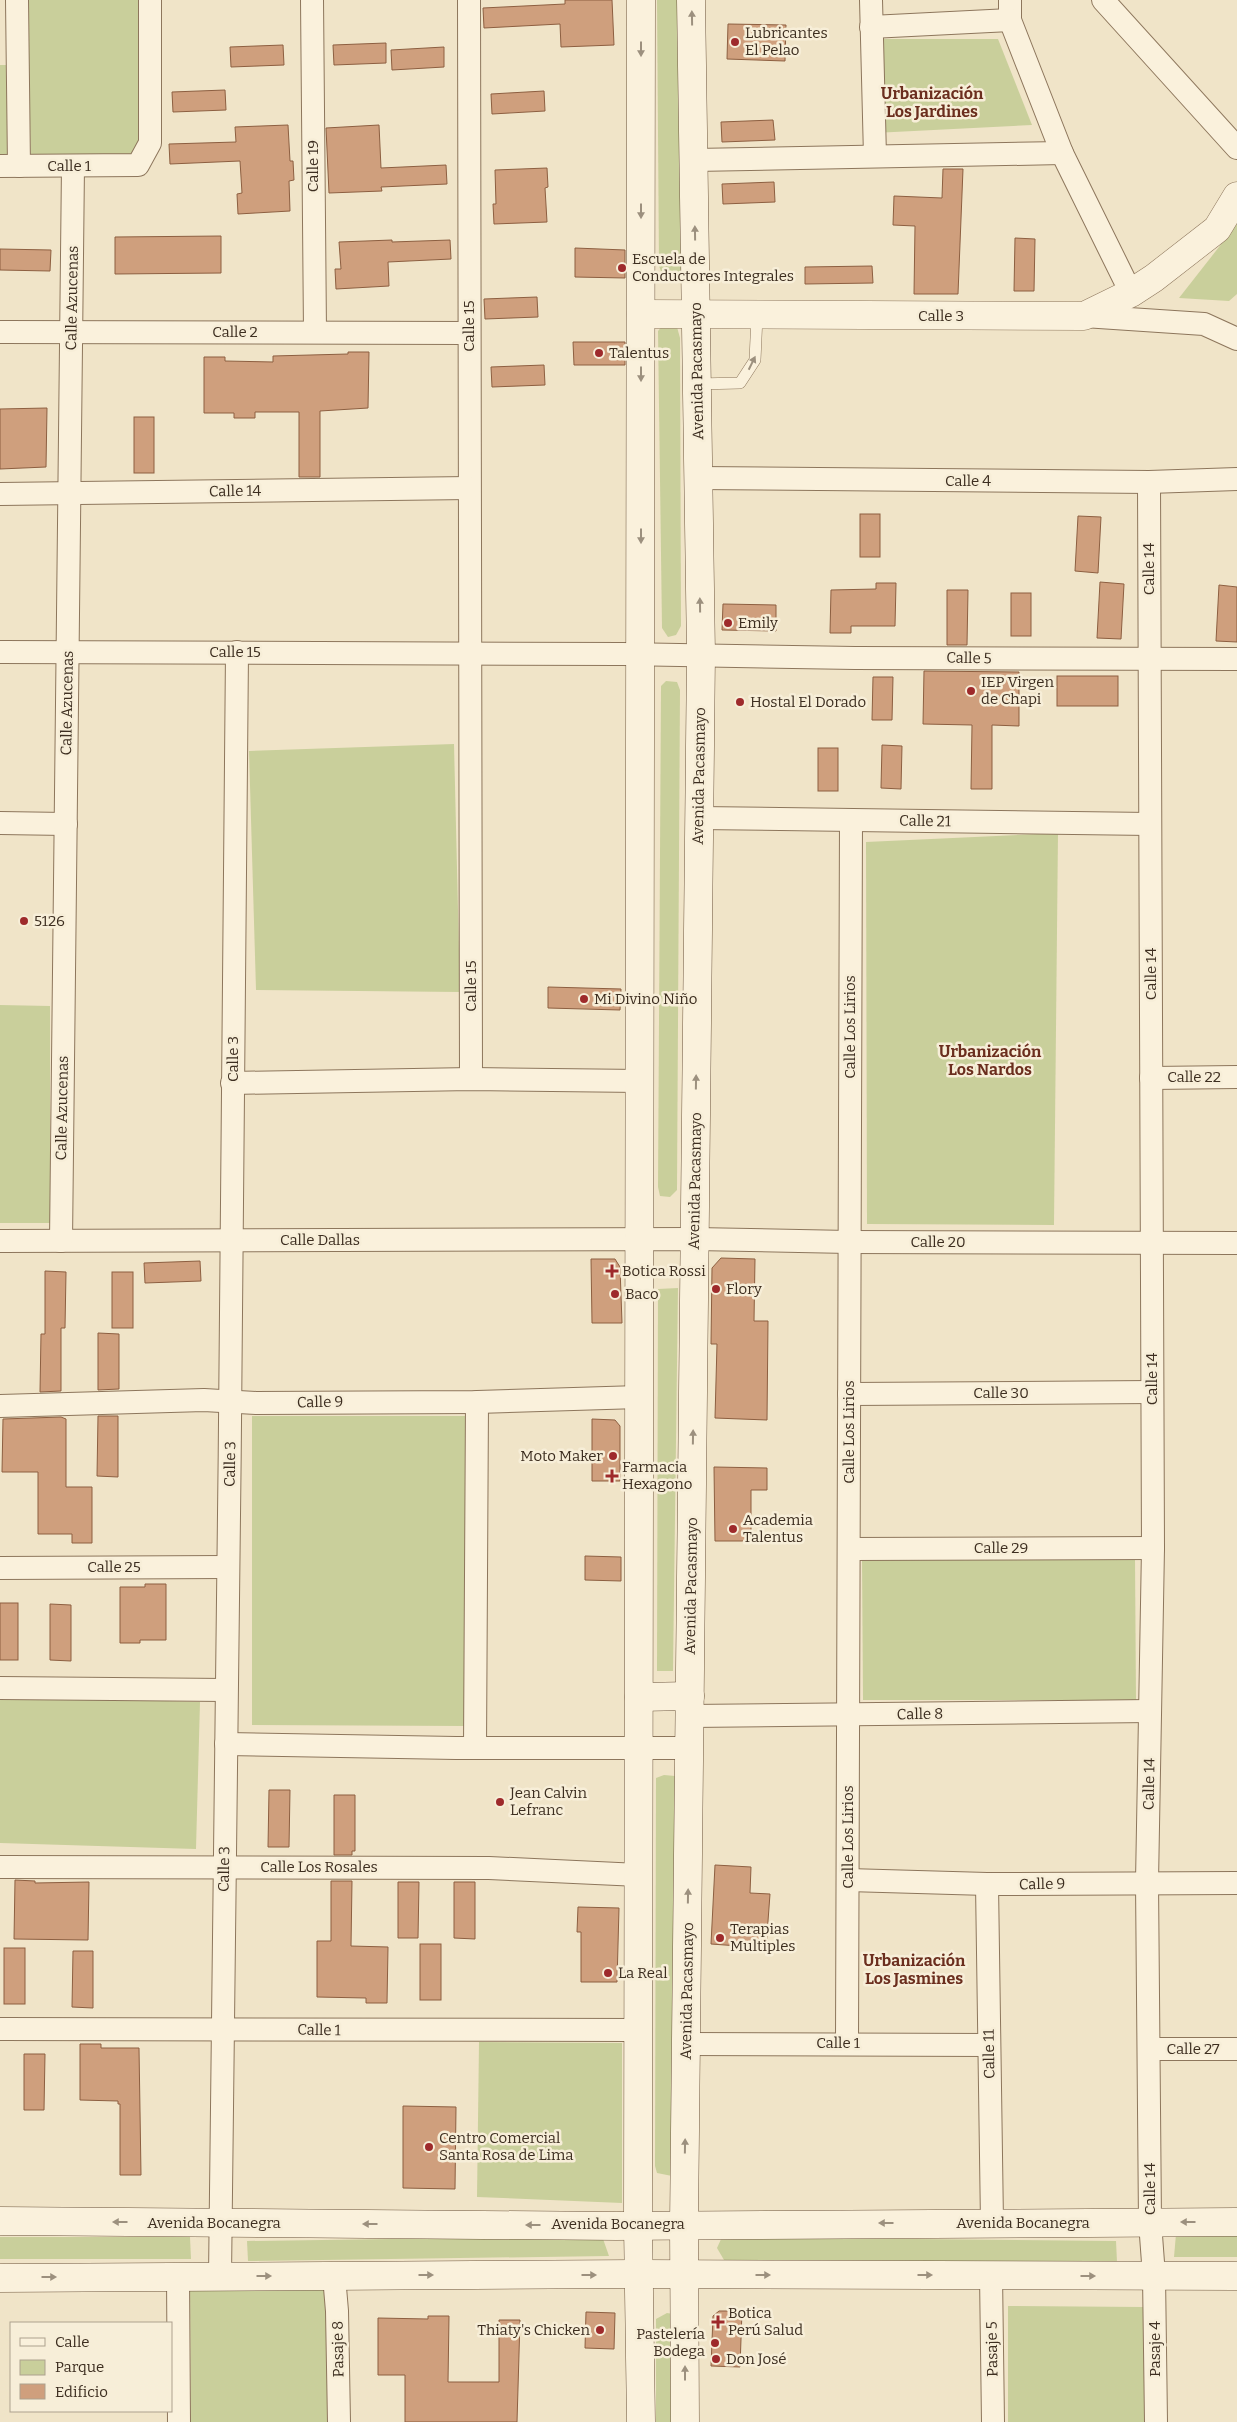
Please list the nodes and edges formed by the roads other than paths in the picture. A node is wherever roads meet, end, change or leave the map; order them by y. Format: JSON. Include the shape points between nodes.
{"nodes":[{"id":1,"x":17,"y":0,"type":"edge"},
{"id":2,"x":150,"y":0,"type":"edge"},
{"id":3,"x":312,"y":0,"type":"edge"},
{"id":4,"x":469,"y":0,"type":"edge"},
{"id":5,"x":642,"y":0,"type":"edge"},
{"id":6,"x":691,"y":0,"type":"edge"},
{"id":7,"x":870,"y":0,"type":"edge"},
{"id":8,"x":1103,"y":0,"type":"edge"},
{"id":9,"x":1010,"y":10,"type":"edge"},
{"id":10,"x":871,"y":27,"type":"junction"},
{"id":11,"x":1237,"y":148,"type":"edge"},
{"id":12,"x":1062,"y":153,"type":"junction"},
{"id":13,"x":875,"y":156,"type":"junction"},
{"id":14,"x":694,"y":160,"type":"junction"},
{"id":15,"x":10,"y":166,"type":"edge"},
{"id":16,"x":73,"y":166,"type":"junction"},
{"id":17,"x":1237,"y":196,"type":"edge"},
{"id":18,"x":1131,"y":293,"type":"junction"},
{"id":19,"x":641,"y":314,"type":"junction"},
{"id":20,"x":696,"y":314,"type":"junction"},
{"id":21,"x":757,"y":316,"type":"junction"},
{"id":22,"x":1084,"y":316,"type":"junction"},
{"id":23,"x":0,"y":332,"type":"edge"},
{"id":24,"x":71,"y":332,"type":"junction"},
{"id":25,"x":315,"y":332,"type":"junction"},
{"id":26,"x":469,"y":332,"type":"junction"},
{"id":27,"x":1237,"y":339,"type":"edge"},
{"id":28,"x":697,"y":384,"type":"junction"},
{"id":29,"x":698,"y":478,"type":"junction"},
{"id":30,"x":1237,"y":479,"type":"edge"},
{"id":31,"x":1149,"y":482,"type":"junction"},
{"id":32,"x":469,"y":488,"type":"junction"},
{"id":33,"x":0,"y":494,"type":"edge"},
{"id":34,"x":69,"y":494,"type":"junction"},
{"id":35,"x":68,"y":651,"type":"junction"},
{"id":36,"x":0,"y":652,"type":"edge"},
{"id":37,"x":236,"y":652,"type":"junction"},
{"id":38,"x":470,"y":653,"type":"junction"},
{"id":39,"x":640,"y":654,"type":"junction"},
{"id":40,"x":701,"y":654,"type":"junction"},
{"id":41,"x":1150,"y":658,"type":"junction"},
{"id":42,"x":1237,"y":659,"type":"edge"},
{"id":43,"x":699,"y":818,"type":"junction"},
{"id":44,"x":851,"y":820,"type":"junction"},
{"id":45,"x":0,"y":823,"type":"edge"},
{"id":46,"x":66,"y":824,"type":"junction"},
{"id":47,"x":1150,"y":824,"type":"junction"},
{"id":48,"x":1237,"y":1077,"type":"edge"},
{"id":49,"x":1151,"y":1078,"type":"junction"},
{"id":50,"x":471,"y":1079,"type":"junction"},
{"id":51,"x":640,"y":1082,"type":"junction"},
{"id":52,"x":232,"y":1083,"type":"junction"},
{"id":53,"x":640,"y":1239,"type":"junction"},
{"id":54,"x":695,"y":1239,"type":"junction"},
{"id":55,"x":231,"y":1240,"type":"junction"},
{"id":56,"x":0,"y":1241,"type":"edge"},
{"id":57,"x":61,"y":1241,"type":"junction"},
{"id":58,"x":849,"y":1242,"type":"junction"},
{"id":59,"x":1152,"y":1242,"type":"junction"},
{"id":60,"x":1237,"y":1243,"type":"edge"},
{"id":61,"x":1152,"y":1392,"type":"junction"},
{"id":62,"x":849,"y":1394,"type":"junction"},
{"id":63,"x":639,"y":1397,"type":"junction"},
{"id":64,"x":231,"y":1401,"type":"junction"},
{"id":65,"x":477,"y":1402,"type":"junction"},
{"id":66,"x":0,"y":1406,"type":"edge"},
{"id":67,"x":1153,"y":1548,"type":"junction"},
{"id":68,"x":849,"y":1549,"type":"junction"},
{"id":69,"x":228,"y":1567,"type":"junction"},
{"id":70,"x":0,"y":1568,"type":"edge"},
{"id":71,"x":0,"y":1688,"type":"edge"},
{"id":72,"x":226,"y":1690,"type":"junction"},
{"id":73,"x":639,"y":1697,"type":"junction"},
{"id":74,"x":690,"y":1706,"type":"junction"},
{"id":75,"x":1150,"y":1710,"type":"junction"},
{"id":76,"x":848,"y":1714,"type":"junction"},
{"id":77,"x":226,"y":1744,"type":"junction"},
{"id":78,"x":475,"y":1748,"type":"junction"},
{"id":79,"x":689,"y":1748,"type":"junction"},
{"id":80,"x":640,"y":1749,"type":"junction"},
{"id":81,"x":224,"y":1866,"type":"junction"},
{"id":82,"x":0,"y":1867,"type":"edge"},
{"id":83,"x":639,"y":1875,"type":"junction"},
{"id":84,"x":848,"y":1880,"type":"junction"},
{"id":85,"x":1147,"y":1882,"type":"junction"},
{"id":86,"x":1237,"y":1883,"type":"edge"},
{"id":87,"x":987,"y":1884,"type":"junction"},
{"id":88,"x":0,"y":2029,"type":"edge"},
{"id":89,"x":223,"y":2029,"type":"junction"},
{"id":90,"x":638,"y":2030,"type":"junction"},
{"id":91,"x":847,"y":2043,"type":"junction"},
{"id":92,"x":686,"y":2044,"type":"junction"},
{"id":93,"x":989,"y":2044,"type":"junction"},
{"id":94,"x":1149,"y":2049,"type":"junction"},
{"id":95,"x":1237,"y":2049,"type":"edge"},
{"id":96,"x":0,"y":2221,"type":"edge"},
{"id":97,"x":1150,"y":2222,"type":"junction"},
{"id":98,"x":1237,"y":2222,"type":"edge"},
{"id":99,"x":221,"y":2223,"type":"junction"},
{"id":100,"x":992,"y":2223,"type":"junction"},
{"id":101,"x":684,"y":2224,"type":"junction"},
{"id":102,"x":638,"y":2226,"type":"junction"},
{"id":103,"x":639,"y":2274,"type":"junction"},
{"id":104,"x":685,"y":2275,"type":"junction"},
{"id":105,"x":991,"y":2275,"type":"junction"},
{"id":106,"x":220,"y":2276,"type":"junction"},
{"id":107,"x":334,"y":2276,"type":"junction"},
{"id":108,"x":1154,"y":2276,"type":"junction"},
{"id":109,"x":1237,"y":2276,"type":"edge"},
{"id":110,"x":178,"y":2277,"type":"junction"},
{"id":111,"x":0,"y":2278,"type":"edge"},
{"id":112,"x":179,"y":2422,"type":"edge"},
{"id":113,"x":339,"y":2422,"type":"edge"},
{"id":114,"x":641,"y":2422,"type":"edge"},
{"id":115,"x":685,"y":2422,"type":"edge"},
{"id":116,"x":993,"y":2422,"type":"edge"},
{"id":117,"x":1156,"y":2422,"type":"edge"}],
"edges":[{"from":1,"to":15,"type":"street"},
{"from":2,"to":16,"type":"street","name":"Calle 1","via":[[150,143],[144,157],[138,165]]},
{"from":3,"to":25,"type":"street","name":"Calle 19"},
{"from":4,"to":26,"type":"street","name":"Calle 15"},
{"from":5,"to":19,"type":"main road","one_way":true},
{"from":14,"to":6,"type":"main road","name":"Avenida Pacasmayo","one_way":true},
{"from":7,"to":10,"type":"street"},
{"from":8,"to":11,"type":"street"},
{"from":9,"to":10,"type":"street"},
{"from":9,"to":12,"type":"street"},
{"from":10,"to":13,"type":"street"},
{"from":12,"to":13,"type":"street"},
{"from":12,"to":18,"type":"street"},
{"from":13,"to":14,"type":"street"},
{"from":20,"to":14,"type":"main road","name":"Avenida Pacasmayo","one_way":true},
{"from":15,"to":16,"type":"street","name":"Calle 1"},
{"from":16,"to":24,"type":"street","name":"Calle Azucenas"},
{"from":17,"to":18,"type":"main road","via":[[1217,229]]},
{"from":18,"to":22,"type":"main road"},
{"from":19,"to":20,"type":"main road","name":"Calle 3"},
{"from":19,"to":39,"type":"main road","one_way":true},
{"from":20,"to":21,"type":"main road","name":"Calle 3"},
{"from":20,"to":28,"type":"main road","name":"Avenida Pacasmayo"},
{"from":21,"to":22,"type":"main road","name":"Calle 3"},
{"from":28,"to":21,"type":"lane","one_way":true,"via":[[740,383],[755,360]]},
{"from":22,"to":27,"type":"street","name":"Calle 3","via":[[1204,324]]},
{"from":23,"to":24,"type":"street","name":"Calle 2"},
{"from":24,"to":25,"type":"street","name":"Calle 2"},
{"from":24,"to":34,"type":"street","name":"Calle Azucenas"},
{"from":25,"to":26,"type":"street","name":"Calle 2"},
{"from":26,"to":32,"type":"street","name":"Calle 15"},
{"from":28,"to":29,"type":"main road","name":"Avenida Pacasmayo"},
{"from":29,"to":31,"type":"street","name":"Calle 4"},
{"from":40,"to":29,"type":"main road","name":"Avenida Pacasmayo","one_way":true},
{"from":30,"to":31,"type":"street","name":"Calle 4"},
{"from":31,"to":41,"type":"street","name":"Calle 14"},
{"from":32,"to":34,"type":"street","name":"Calle 14"},
{"from":32,"to":38,"type":"street","name":"Calle 15"},
{"from":33,"to":34,"type":"street","name":"Calle 14"},
{"from":34,"to":35,"type":"street","name":"Calle Azucenas"},
{"from":35,"to":36,"type":"street","name":"Calle 15"},
{"from":35,"to":37,"type":"street","name":"Calle 15"},
{"from":35,"to":46,"type":"street","name":"Calle Azucenas"},
{"from":37,"to":38,"type":"street","name":"Calle 15"},
{"from":37,"to":52,"type":"street","name":"Calle 3"},
{"from":38,"to":39,"type":"street","name":"Calle 15"},
{"from":38,"to":50,"type":"street","name":"Calle 15"},
{"from":39,"to":40,"type":"street","name":"Calle 15"},
{"from":39,"to":51,"type":"main road"},
{"from":40,"to":41,"type":"street","name":"Calle 5","via":[[855,658]]},
{"from":40,"to":43,"type":"main road","name":"Avenida Pacasmayo"},
{"from":41,"to":42,"type":"street","name":"Calle 5"},
{"from":41,"to":47,"type":"street","name":"Calle 14"},
{"from":43,"to":44,"type":"street","name":"Calle 21"},
{"from":54,"to":43,"type":"main road","name":"Avenida Pacasmayo","one_way":true},
{"from":44,"to":47,"type":"street","name":"Calle 21"},
{"from":44,"to":58,"type":"street","name":"Calle Los Lirios"},
{"from":45,"to":46,"type":"street"},
{"from":46,"to":57,"type":"street","name":"Calle Azucenas"},
{"from":47,"to":49,"type":"street","name":"Calle 14"},
{"from":48,"to":49,"type":"street","name":"Calle 22"},
{"from":49,"to":59,"type":"street","name":"Calle 14"},
{"from":50,"to":51,"type":"street"},
{"from":50,"to":52,"type":"street"},
{"from":51,"to":53,"type":"main road"},
{"from":52,"to":55,"type":"street","name":"Calle 3"},
{"from":53,"to":54,"type":"street","name":"Calle 20"},
{"from":53,"to":55,"type":"street","name":"Calle Dallas"},
{"from":53,"to":63,"type":"main road"},
{"from":54,"to":58,"type":"street","name":"Calle 20"},
{"from":74,"to":54,"type":"main road","name":"Avenida Pacasmayo","one_way":true},
{"from":55,"to":57,"type":"street","name":"Calle Dallas"},
{"from":55,"to":64,"type":"street","name":"Calle 3"},
{"from":56,"to":57,"type":"street","name":"Calle Dallas"},
{"from":58,"to":59,"type":"street","name":"Calle 20"},
{"from":58,"to":62,"type":"street","name":"Calle Los Lirios"},
{"from":59,"to":60,"type":"street","name":"Calle 20"},
{"from":59,"to":61,"type":"street","name":"Calle 14"},
{"from":61,"to":62,"type":"street","name":"Calle 30"},
{"from":61,"to":67,"type":"street","name":"Calle 14"},
{"from":62,"to":68,"type":"street","name":"Calle Los Lirios"},
{"from":63,"to":65,"type":"street","name":"Calle 9"},
{"from":63,"to":73,"type":"main road"},
{"from":64,"to":65,"type":"street","name":"Calle 9"},
{"from":64,"to":66,"type":"street","name":"Calle 9"},
{"from":64,"to":69,"type":"street","name":"Calle 3"},
{"from":65,"to":78,"type":"street"},
{"from":67,"to":68,"type":"street","name":"Calle 29"},
{"from":67,"to":75,"type":"street","name":"Calle 14"},
{"from":68,"to":76,"type":"street","name":"Calle Los Lirios"},
{"from":69,"to":70,"type":"street","name":"Calle 25"},
{"from":69,"to":72,"type":"street","name":"Calle 3"},
{"from":71,"to":72,"type":"street"},
{"from":72,"to":77,"type":"street","name":"Calle 3"},
{"from":73,"to":74,"type":"main road"},
{"from":73,"to":80,"type":"main road"},
{"from":74,"to":76,"type":"street","name":"Calle 8"},
{"from":74,"to":79,"type":"main road","name":"Avenida Pacasmayo"},
{"from":75,"to":76,"type":"street","name":"Calle 8"},
{"from":75,"to":85,"type":"street","name":"Calle 14"},
{"from":76,"to":84,"type":"street","name":"Calle Los Lirios"},
{"from":77,"to":78,"type":"street"},
{"from":77,"to":81,"type":"street","name":"Calle 3"},
{"from":78,"to":80,"type":"street"},
{"from":79,"to":80,"type":"street"},
{"from":92,"to":79,"type":"main road","name":"Avenida Pacasmayo","one_way":true},
{"from":80,"to":83,"type":"main road"},
{"from":81,"to":82,"type":"street","name":"Calle Los Rosales"},
{"from":81,"to":83,"type":"street","name":"Calle Los Rosales","via":[[489,1868]]},
{"from":81,"to":89,"type":"street","name":"Calle 3"},
{"from":83,"to":90,"type":"main road"},
{"from":84,"to":87,"type":"street","name":"Calle 9"},
{"from":84,"to":91,"type":"street","name":"Calle Los Lirios"},
{"from":85,"to":86,"type":"street","name":"Calle 9"},
{"from":85,"to":87,"type":"street","name":"Calle 9"},
{"from":85,"to":94,"type":"street","name":"Calle 14"},
{"from":87,"to":93,"type":"street","name":"Calle 11"},
{"from":88,"to":89,"type":"street","name":"Calle 1"},
{"from":89,"to":90,"type":"street","name":"Calle 1"},
{"from":89,"to":99,"type":"street","name":"Calle 3"},
{"from":90,"to":102,"type":"main road"},
{"from":91,"to":92,"type":"street","name":"Calle 1"},
{"from":91,"to":93,"type":"street","name":"Calle 1"},
{"from":101,"to":92,"type":"main road","name":"Avenida Pacasmayo","one_way":true},
{"from":93,"to":100,"type":"street","name":"Calle 11"},
{"from":94,"to":95,"type":"street","name":"Calle 27"},
{"from":94,"to":97,"type":"street","name":"Calle 14"},
{"from":99,"to":96,"type":"main road","name":"Avenida Bocanegra","one_way":true},
{"from":98,"to":97,"type":"main road","name":"Avenida Bocanegra","one_way":true},
{"from":97,"to":100,"type":"main road","name":"Avenida Bocanegra"},
{"from":97,"to":108,"type":"street","name":"Calle 14"},
{"from":102,"to":99,"type":"main road","name":"Avenida Bocanegra","one_way":true},
{"from":99,"to":106,"type":"street","name":"Calle 3"},
{"from":100,"to":101,"type":"main road","name":"Avenida Bocanegra","one_way":true},
{"from":101,"to":102,"type":"main road","name":"Avenida Bocanegra"},
{"from":101,"to":104,"type":"main road","name":"Avenida Pacasmayo"},
{"from":102,"to":103,"type":"main road"},
{"from":103,"to":104,"type":"main road"},
{"from":107,"to":103,"type":"main road","one_way":true},
{"from":103,"to":114,"type":"main road"},
{"from":104,"to":105,"type":"main road","one_way":true},
{"from":115,"to":104,"type":"main road","name":"Avenida Pacasmayo","one_way":true},
{"from":105,"to":108,"type":"main road","one_way":true},
{"from":105,"to":116,"type":"street","name":"Pasaje 5"},
{"from":106,"to":107,"type":"main road","one_way":true},
{"from":106,"to":110,"type":"main road"},
{"from":107,"to":113,"type":"street","name":"Pasaje 8"},
{"from":108,"to":109,"type":"main road"},
{"from":108,"to":117,"type":"street","name":"Pasaje 4"},
{"from":111,"to":110,"type":"main road","one_way":true},
{"from":110,"to":112,"type":"street"}]}
